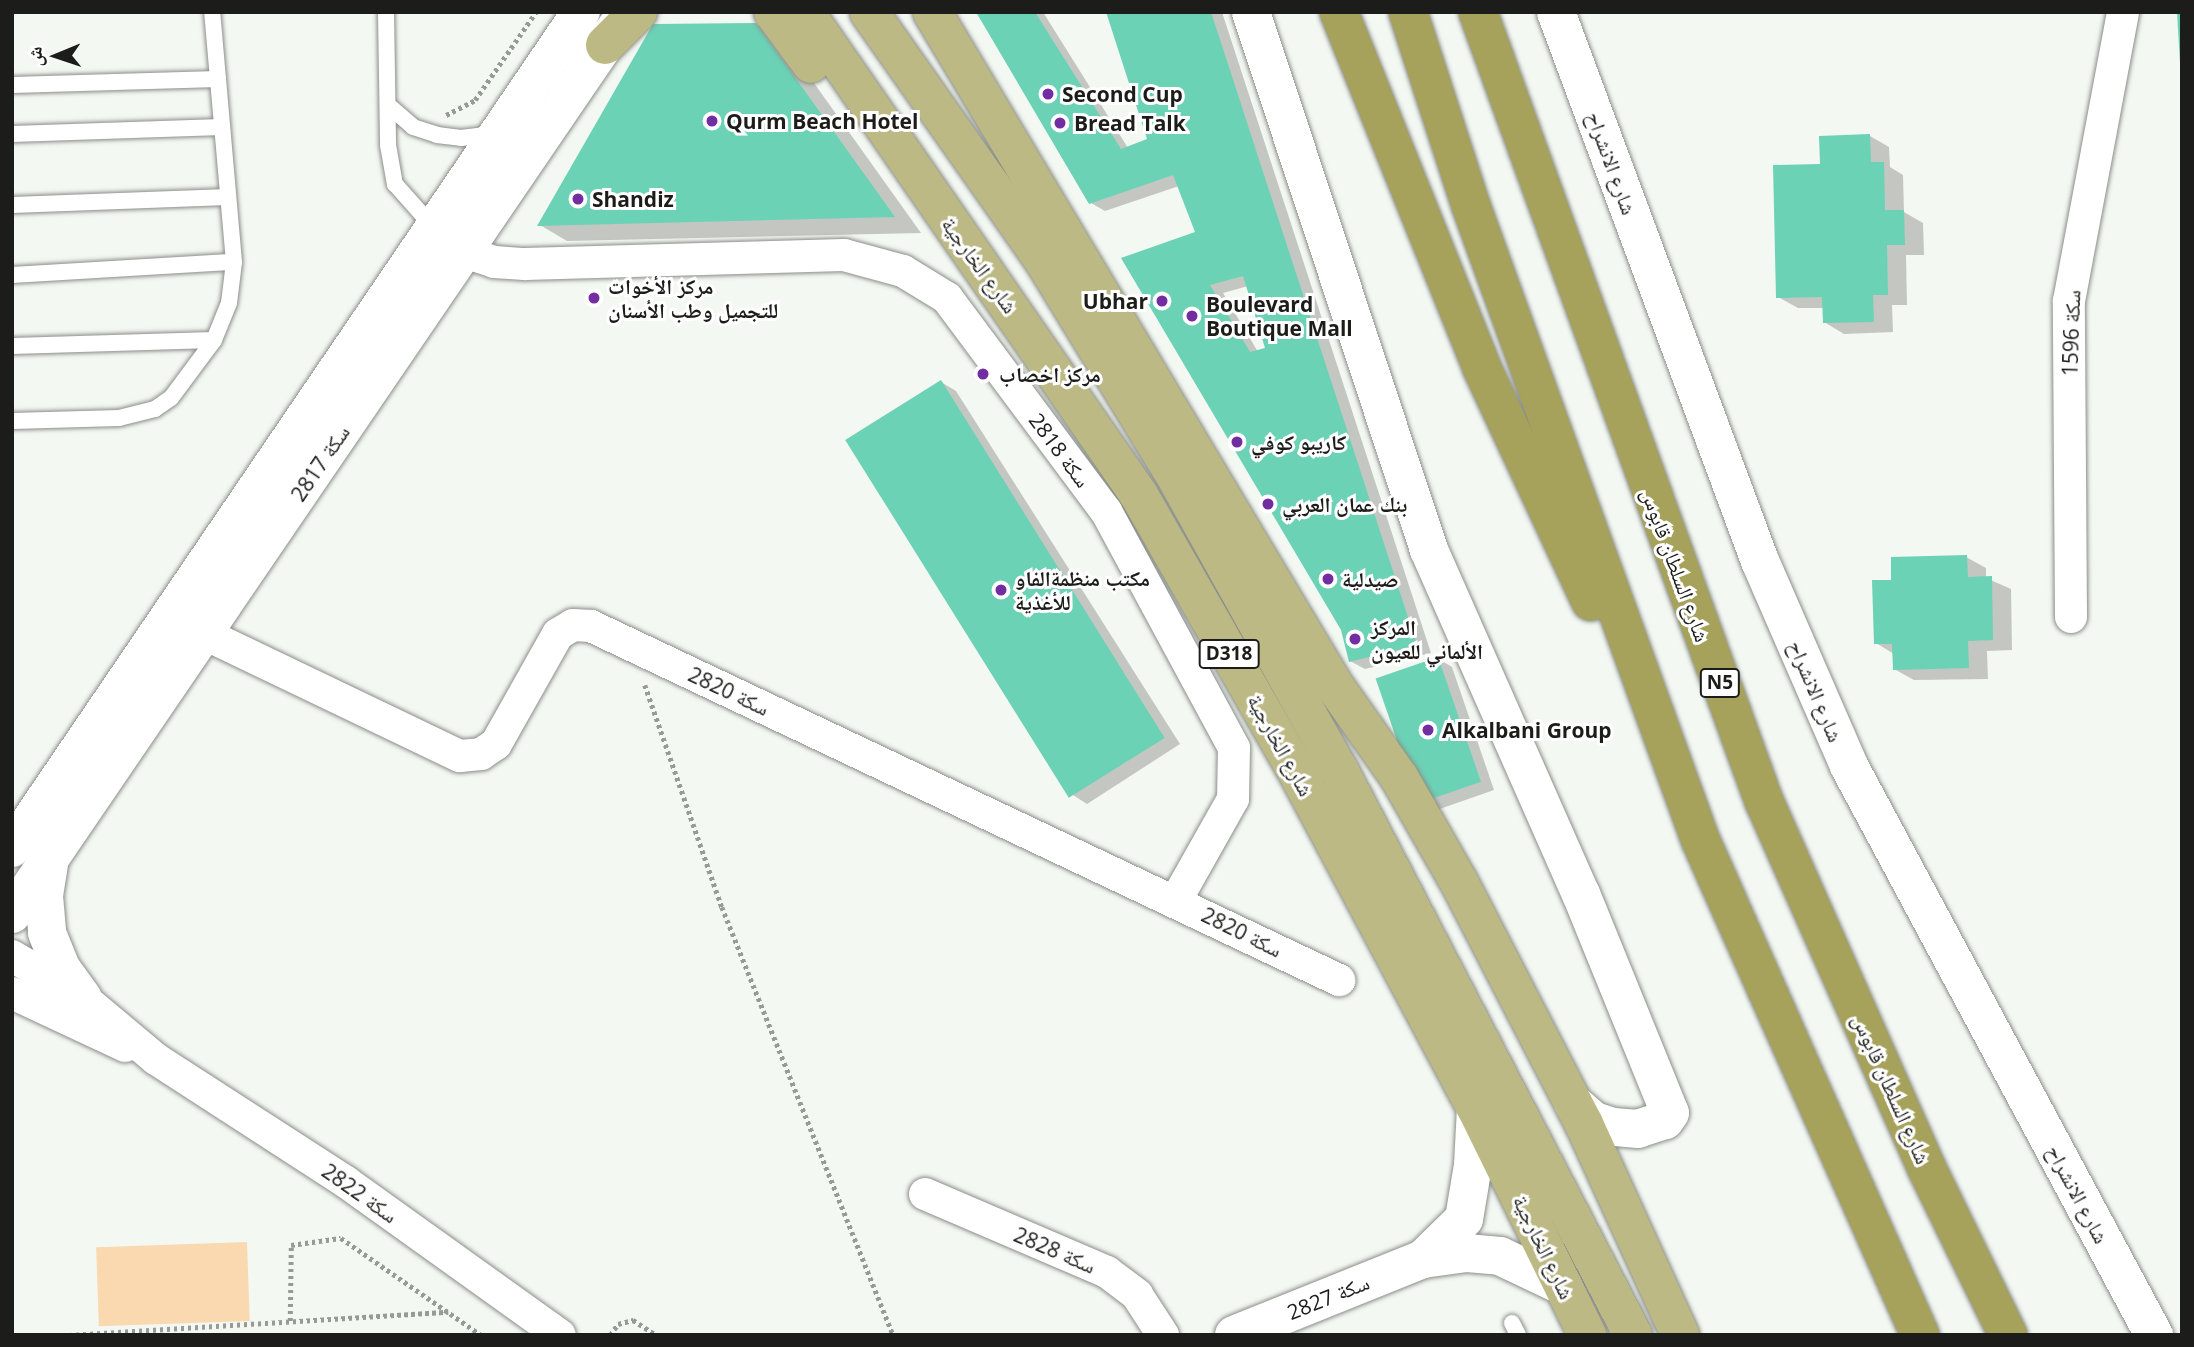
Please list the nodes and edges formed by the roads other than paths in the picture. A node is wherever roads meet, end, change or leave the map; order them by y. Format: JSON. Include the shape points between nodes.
{"nodes":[{"id":1,"x":212,"y":12,"type":"edge"},
{"id":2,"x":386,"y":12,"type":"edge"},
{"id":3,"x":581,"y":12,"type":"edge"},
{"id":4,"x":627,"y":12,"type":"edge"},
{"id":5,"x":638,"y":12,"type":"edge"},
{"id":6,"x":773,"y":12,"type":"edge"},
{"id":7,"x":805,"y":12,"type":"edge"},
{"id":8,"x":869,"y":12,"type":"edge"},
{"id":9,"x":932,"y":12,"type":"edge"},
{"id":10,"x":1251,"y":12,"type":"edge"},
{"id":11,"x":1339,"y":12,"type":"edge"},
{"id":12,"x":1408,"y":12,"type":"edge"},
{"id":13,"x":1478,"y":12,"type":"edge"},
{"id":14,"x":1556,"y":12,"type":"edge"},
{"id":15,"x":2123,"y":12,"type":"edge"},
{"id":16,"x":605,"y":45,"type":"junction"},
{"id":17,"x":218,"y":79,"type":"junction"},
{"id":18,"x":12,"y":85,"type":"edge"},
{"id":19,"x":388,"y":105,"type":"junction"},
{"id":20,"x":222,"y":127,"type":"junction"},
{"id":21,"x":12,"y":134,"type":"edge"},
{"id":22,"x":498,"y":134,"type":"junction"},
{"id":23,"x":228,"y":197,"type":"junction"},
{"id":24,"x":12,"y":205,"type":"edge"},
{"id":25,"x":449,"y":240,"type":"junction"},
{"id":26,"x":972,"y":256,"type":"junction"},
{"id":27,"x":234,"y":262,"type":"junction"},
{"id":28,"x":12,"y":275,"type":"edge"},
{"id":29,"x":214,"y":340,"type":"junction"},
{"id":30,"x":12,"y":346,"type":"edge"},
{"id":31,"x":12,"y":421,"type":"edge"},
{"id":32,"x":171,"y":615,"type":"junction"},
{"id":33,"x":2071,"y":617,"type":"dead end"},
{"id":34,"x":202,"y":636,"type":"junction"},
{"id":35,"x":1338,"y":768,"type":"junction"},
{"id":36,"x":1700,"y":839,"type":"junction"},
{"id":37,"x":13,"y":846,"type":"edge"},
{"id":38,"x":50,"y":860,"type":"junction"},
{"id":39,"x":1176,"y":901,"type":"junction"},
{"id":40,"x":12,"y":914,"type":"edge"},
{"id":41,"x":12,"y":956,"type":"edge"},
{"id":42,"x":1507,"y":978,"type":"junction"},
{"id":43,"x":1339,"y":980,"type":"dead end"},
{"id":44,"x":12,"y":993,"type":"edge"},
{"id":45,"x":83,"y":998,"type":"junction"},
{"id":46,"x":156,"y":1059,"type":"junction"},
{"id":47,"x":1573,"y":1103,"type":"junction"},
{"id":48,"x":1476,"y":1108,"type":"junction"},
{"id":49,"x":925,"y":1194,"type":"dead end"},
{"id":50,"x":1423,"y":1259,"type":"junction"},
{"id":51,"x":1563,"y":1286,"type":"junction"},
{"id":52,"x":560,"y":1335,"type":"edge"},
{"id":53,"x":1163,"y":1335,"type":"edge"},
{"id":54,"x":1234,"y":1335,"type":"edge"},
{"id":55,"x":1587,"y":1335,"type":"edge"},
{"id":56,"x":1633,"y":1335,"type":"edge"},
{"id":57,"x":1680,"y":1335,"type":"edge"},
{"id":58,"x":1920,"y":1335,"type":"edge"},
{"id":59,"x":2008,"y":1335,"type":"edge"},
{"id":60,"x":2154,"y":1335,"type":"edge"}],
"edges":[{"from":1,"to":17,"type":"lane"},
{"from":2,"to":19,"type":"lane"},
{"from":3,"to":22,"type":"street","name":"سكة 2817"},
{"from":4,"to":16,"type":"street","name":"سكة 2817"},
{"from":5,"to":16,"type":"main road"},
{"from":6,"to":26,"type":"main road","via":[[906,194]]},
{"from":7,"to":26,"type":"main road","name":"شارع الخارجية","number":"D318"},
{"from":8,"to":35,"type":"main road","name":"شارع الخارجية","number":"D318","via":[[1044,261],[1173,472]]},
{"from":9,"to":42,"type":"main road","via":[[1339,694],[1399,777]]},
{"from":10,"to":47,"type":"street","via":[[1429,550],[1581,894],[1670,1113],[1665,1120],[1638,1129],[1613,1127],[1594,1121]]},
{"from":11,"to":36,"type":"highway","via":[[1481,366]]},
{"from":12,"to":36,"type":"highway","via":[[1471,206]]},
{"from":13,"to":59,"type":"highway","name":"شارع السلطان قابوس","number":"N5","via":[[1764,801],[1927,1169]]},
{"from":14,"to":60,"type":"street","name":"شارع الانشراح","via":[[1760,561],[1849,766]]},
{"from":15,"to":33,"type":"street","name":"سكة 1596","via":[[2069,301]]},
{"from":16,"to":25,"type":"street","name":"سكة 2817"},
{"from":17,"to":18,"type":"lane"},
{"from":17,"to":20,"type":"lane"},
{"from":19,"to":22,"type":"lane","via":[[412,127],[437,135]]},
{"from":19,"to":25,"type":"lane","via":[[388,145],[396,184]]},
{"from":20,"to":21,"type":"lane"},
{"from":20,"to":23,"type":"lane"},
{"from":22,"to":25,"type":"street","name":"سكة 2817"},
{"from":23,"to":24,"type":"lane"},
{"from":23,"to":27,"type":"lane"},
{"from":25,"to":32,"type":"street","name":"سكة 2817"},
{"from":25,"to":34,"type":"street","name":"سكة 2817"},
{"from":25,"to":39,"type":"street","name":"سكة 2818","via":[[494,262],[525,264],[844,255],[904,271],[947,298],[1105,512],[1234,748],[1233,799]]},
{"from":26,"to":48,"type":"main road","name":"شارع الخارجية","number":"D318","via":[[1041,348],[1139,495],[1302,781]]},
{"from":27,"to":28,"type":"lane"},
{"from":27,"to":29,"type":"lane","via":[[229,303]]},
{"from":29,"to":30,"type":"lane"},
{"from":29,"to":31,"type":"lane","via":[[171,398],[156,409],[119,418]]},
{"from":32,"to":34,"type":"street","name":"سكة 2820"},
{"from":32,"to":37,"type":"street","name":"سكة 2817"},
{"from":34,"to":38,"type":"street","name":"سكة 2817"},
{"from":34,"to":39,"type":"street","name":"سكة 2820","via":[[460,756],[481,754],[496,744],[558,634],[573,625],[591,626]]},
{"from":35,"to":42,"type":"main road","via":[[1369,792],[1444,910]]},
{"from":35,"to":56,"type":"main road","name":"شارع الخارجية","number":"D318"},
{"from":36,"to":58,"type":"highway"},
{"from":38,"to":40,"type":"street","name":"سكة 2817"},
{"from":38,"to":45,"type":"street","via":[[44,897],[47,933],[61,968]]},
{"from":39,"to":43,"type":"street","name":"سكة 2820"},
{"from":41,"to":45,"type":"street","name":"سكة 2822"},
{"from":42,"to":47,"type":"main road"},
{"from":44,"to":46,"type":"street","name":"سكة 2822"},
{"from":45,"to":46,"type":"street","name":"سكة 2822"},
{"from":46,"to":52,"type":"street","name":"سكة 2822","via":[[346,1182]]},
{"from":47,"to":57,"type":"main road"},
{"from":48,"to":50,"type":"street","name":"سكة 2827","via":[[1464,1219]]},
{"from":48,"to":51,"type":"main road","name":"شارع الخارجية","number":"D318"},
{"from":49,"to":53,"type":"street","name":"سكة 2828","via":[[1107,1272],[1137,1295]]},
{"from":50,"to":51,"type":"street","name":"سكة 2827","via":[[1467,1253],[1500,1256]]},
{"from":50,"to":54,"type":"street","name":"سكة 2827"},
{"from":51,"to":55,"type":"main road","name":"شارع الخارجية","number":"D318"}]}
